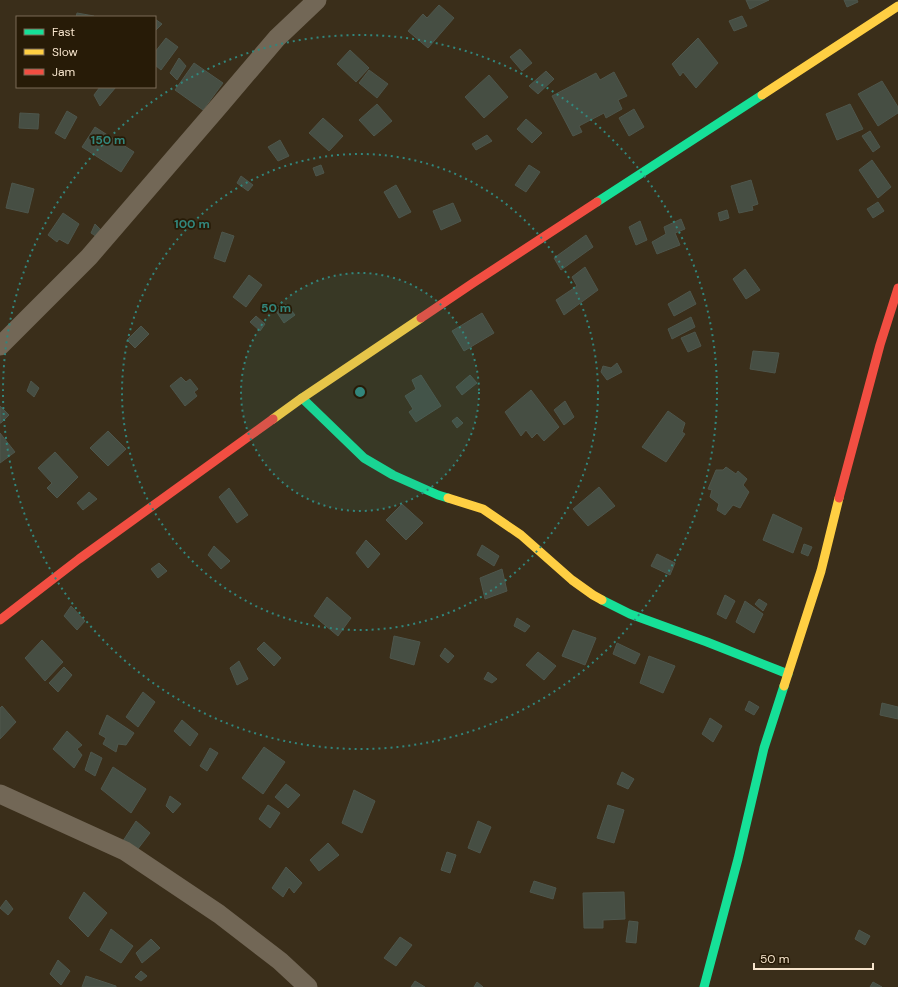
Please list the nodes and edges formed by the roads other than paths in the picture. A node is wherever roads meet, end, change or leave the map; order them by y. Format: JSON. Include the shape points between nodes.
{"nodes":[{"id":1,"x":317,"y":0,"type":"edge"},
{"id":2,"x":898,"y":6,"type":"edge"},
{"id":3,"x":898,"y":288,"type":"edge"},
{"id":4,"x":0,"y":346,"type":"edge"},
{"id":5,"x":302,"y":398,"type":"junction"},
{"id":6,"x":0,"y":620,"type":"edge"},
{"id":7,"x":788,"y":674,"type":"junction"},
{"id":8,"x":0,"y":794,"type":"edge"},
{"id":9,"x":308,"y":987,"type":"edge"},
{"id":10,"x":704,"y":987,"type":"edge"}],
"edges":[{"from":1,"to":4,"type":"street","via":[[277,38],[89,257]]},
{"from":2,"to":5,"type":"street","via":[[473,283]]},
{"from":3,"to":7,"type":"street","via":[[880,345],[821,571]]},
{"from":5,"to":6,"type":"street","via":[[78,559]]},
{"from":5,"to":7,"type":"street","via":[[364,458],[393,475],[432,492],[482,509],[521,535],[593,595],[630,614]]},
{"from":7,"to":10,"type":"street","via":[[764,748]]},
{"from":8,"to":9,"type":"street","via":[[125,851],[219,914],[280,961]]}]}
